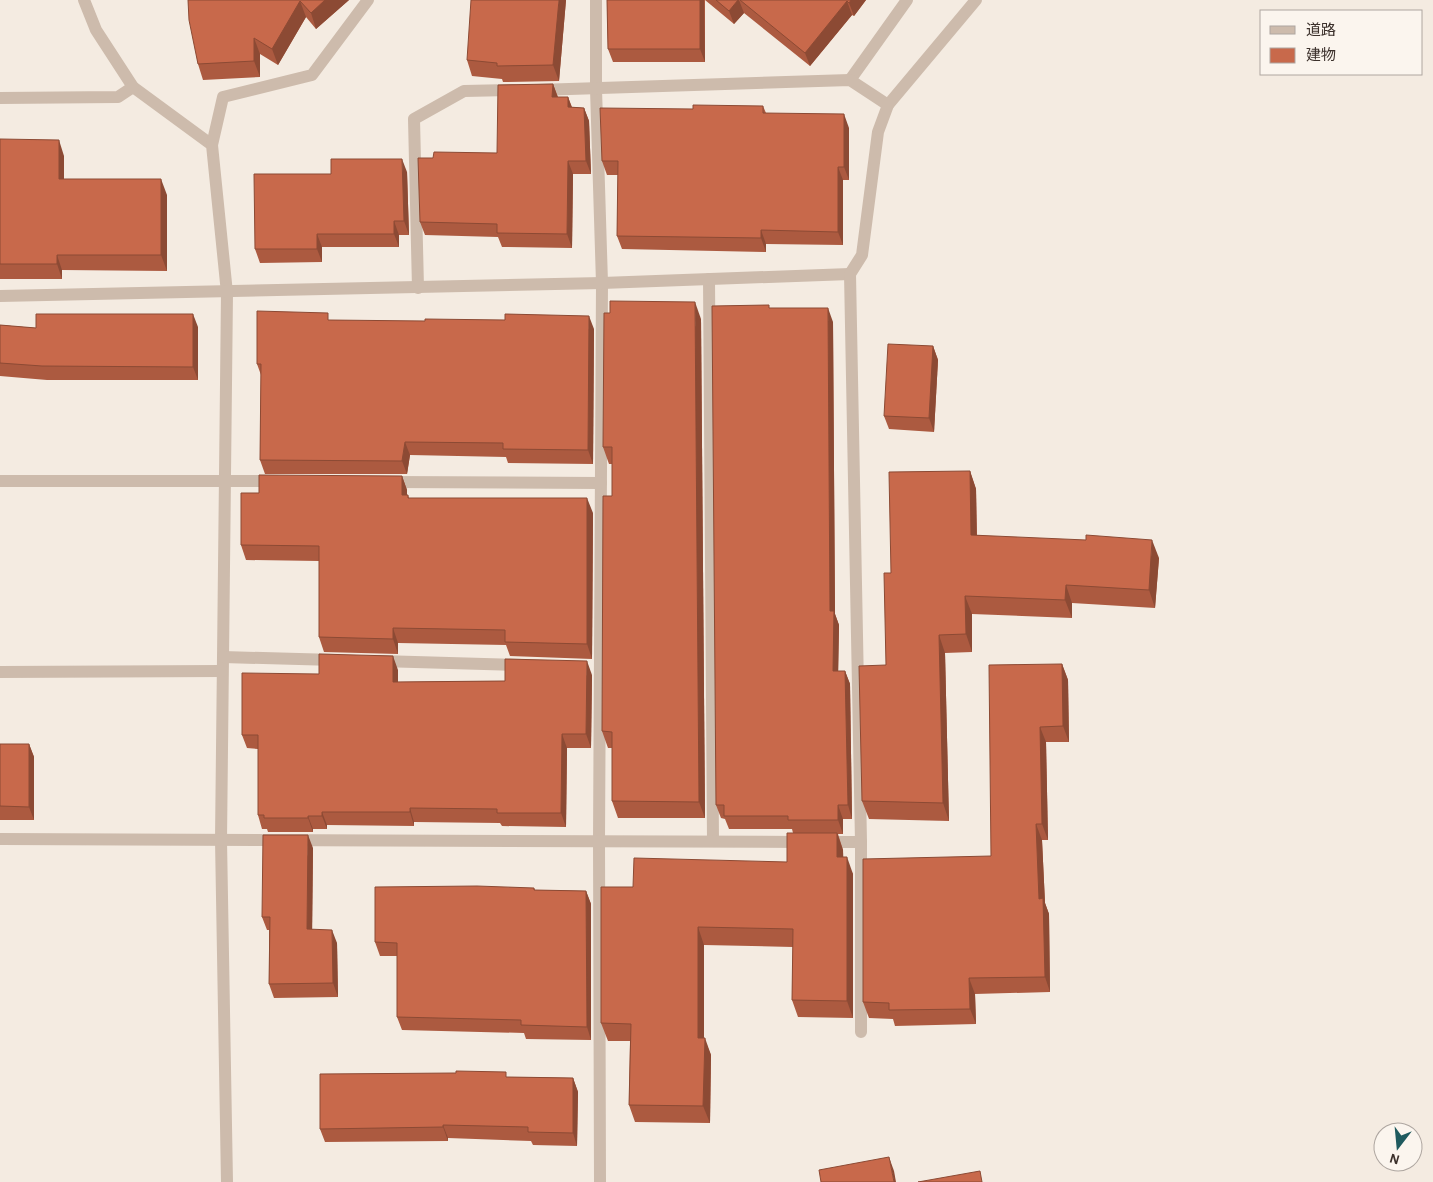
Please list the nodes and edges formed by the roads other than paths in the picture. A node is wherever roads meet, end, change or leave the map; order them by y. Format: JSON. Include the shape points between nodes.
{"nodes":[{"id":1,"x":84,"y":0,"type":"edge"},
{"id":2,"x":368,"y":0,"type":"edge"},
{"id":3,"x":596,"y":0,"type":"edge"},
{"id":4,"x":906,"y":0,"type":"edge"},
{"id":5,"x":976,"y":0,"type":"edge"},
{"id":6,"x":850,"y":80,"type":"junction"},
{"id":7,"x":134,"y":87,"type":"junction"},
{"id":8,"x":596,"y":89,"type":"junction"},
{"id":9,"x":0,"y":98,"type":"edge"},
{"id":10,"x":888,"y":105,"type":"junction"},
{"id":11,"x":212,"y":145,"type":"junction"},
{"id":12,"x":850,"y":274,"type":"junction"},
{"id":13,"x":709,"y":279,"type":"junction"},
{"id":14,"x":602,"y":283,"type":"junction"},
{"id":15,"x":418,"y":288,"type":"junction"},
{"id":16,"x":227,"y":293,"type":"junction"},
{"id":17,"x":0,"y":296,"type":"edge"},
{"id":18,"x":0,"y":481,"type":"edge"},
{"id":19,"x":224,"y":481,"type":"junction"},
{"id":20,"x":294,"y":481,"type":"edge"},
{"id":21,"x":373,"y":482,"type":"edge"},
{"id":22,"x":600,"y":483,"type":"junction"},
{"id":23,"x":223,"y":657,"type":"junction"},
{"id":24,"x":352,"y":660,"type":"edge"},
{"id":25,"x":372,"y":661,"type":"edge"},
{"id":26,"x":530,"y":665,"type":"edge"},
{"id":27,"x":222,"y":671,"type":"junction"},
{"id":28,"x":0,"y":672,"type":"edge"},
{"id":29,"x":0,"y":839,"type":"edge"},
{"id":30,"x":221,"y":840,"type":"junction"},
{"id":31,"x":599,"y":841,"type":"junction"},
{"id":32,"x":713,"y":841,"type":"junction"},
{"id":33,"x":860,"y":842,"type":"junction"},
{"id":34,"x":861,"y":1032,"type":"dead end"},
{"id":35,"x":227,"y":1182,"type":"edge"},
{"id":36,"x":600,"y":1182,"type":"edge"}],
"edges":[{"from":1,"to":7,"type":"street","via":[[96,30]]},
{"from":2,"to":11,"type":"street","via":[[312,75],[223,97]]},
{"from":3,"to":8,"type":"street"},
{"from":4,"to":6,"type":"street"},
{"from":5,"to":10,"type":"street"},
{"from":6,"to":8,"type":"street"},
{"from":6,"to":10,"type":"street"},
{"from":7,"to":9,"type":"street","via":[[118,97]]},
{"from":7,"to":11,"type":"street"},
{"from":8,"to":14,"type":"street"},
{"from":8,"to":15,"type":"street","via":[[464,91],[414,119]]},
{"from":10,"to":12,"type":"street","via":[[878,132],[862,255]]},
{"from":11,"to":16,"type":"street"},
{"from":12,"to":13,"type":"street"},
{"from":12,"to":33,"type":"street"},
{"from":13,"to":14,"type":"street"},
{"from":13,"to":32,"type":"street"},
{"from":14,"to":15,"type":"street"},
{"from":14,"to":22,"type":"street"},
{"from":15,"to":16,"type":"street"},
{"from":16,"to":17,"type":"street"},
{"from":16,"to":19,"type":"street"},
{"from":18,"to":19,"type":"street"},
{"from":19,"to":20,"type":"street"},
{"from":19,"to":23,"type":"street"},
{"from":21,"to":22,"type":"street"},
{"from":22,"to":31,"type":"street","via":[[595,667]]},
{"from":23,"to":24,"type":"street"},
{"from":23,"to":27,"type":"street"},
{"from":25,"to":26,"type":"street"},
{"from":27,"to":28,"type":"street"},
{"from":27,"to":30,"type":"street"},
{"from":29,"to":30,"type":"street"},
{"from":30,"to":31,"type":"street"},
{"from":30,"to":35,"type":"street"},
{"from":31,"to":32,"type":"street"},
{"from":31,"to":36,"type":"street"},
{"from":32,"to":33,"type":"street"},
{"from":33,"to":34,"type":"street"}]}
